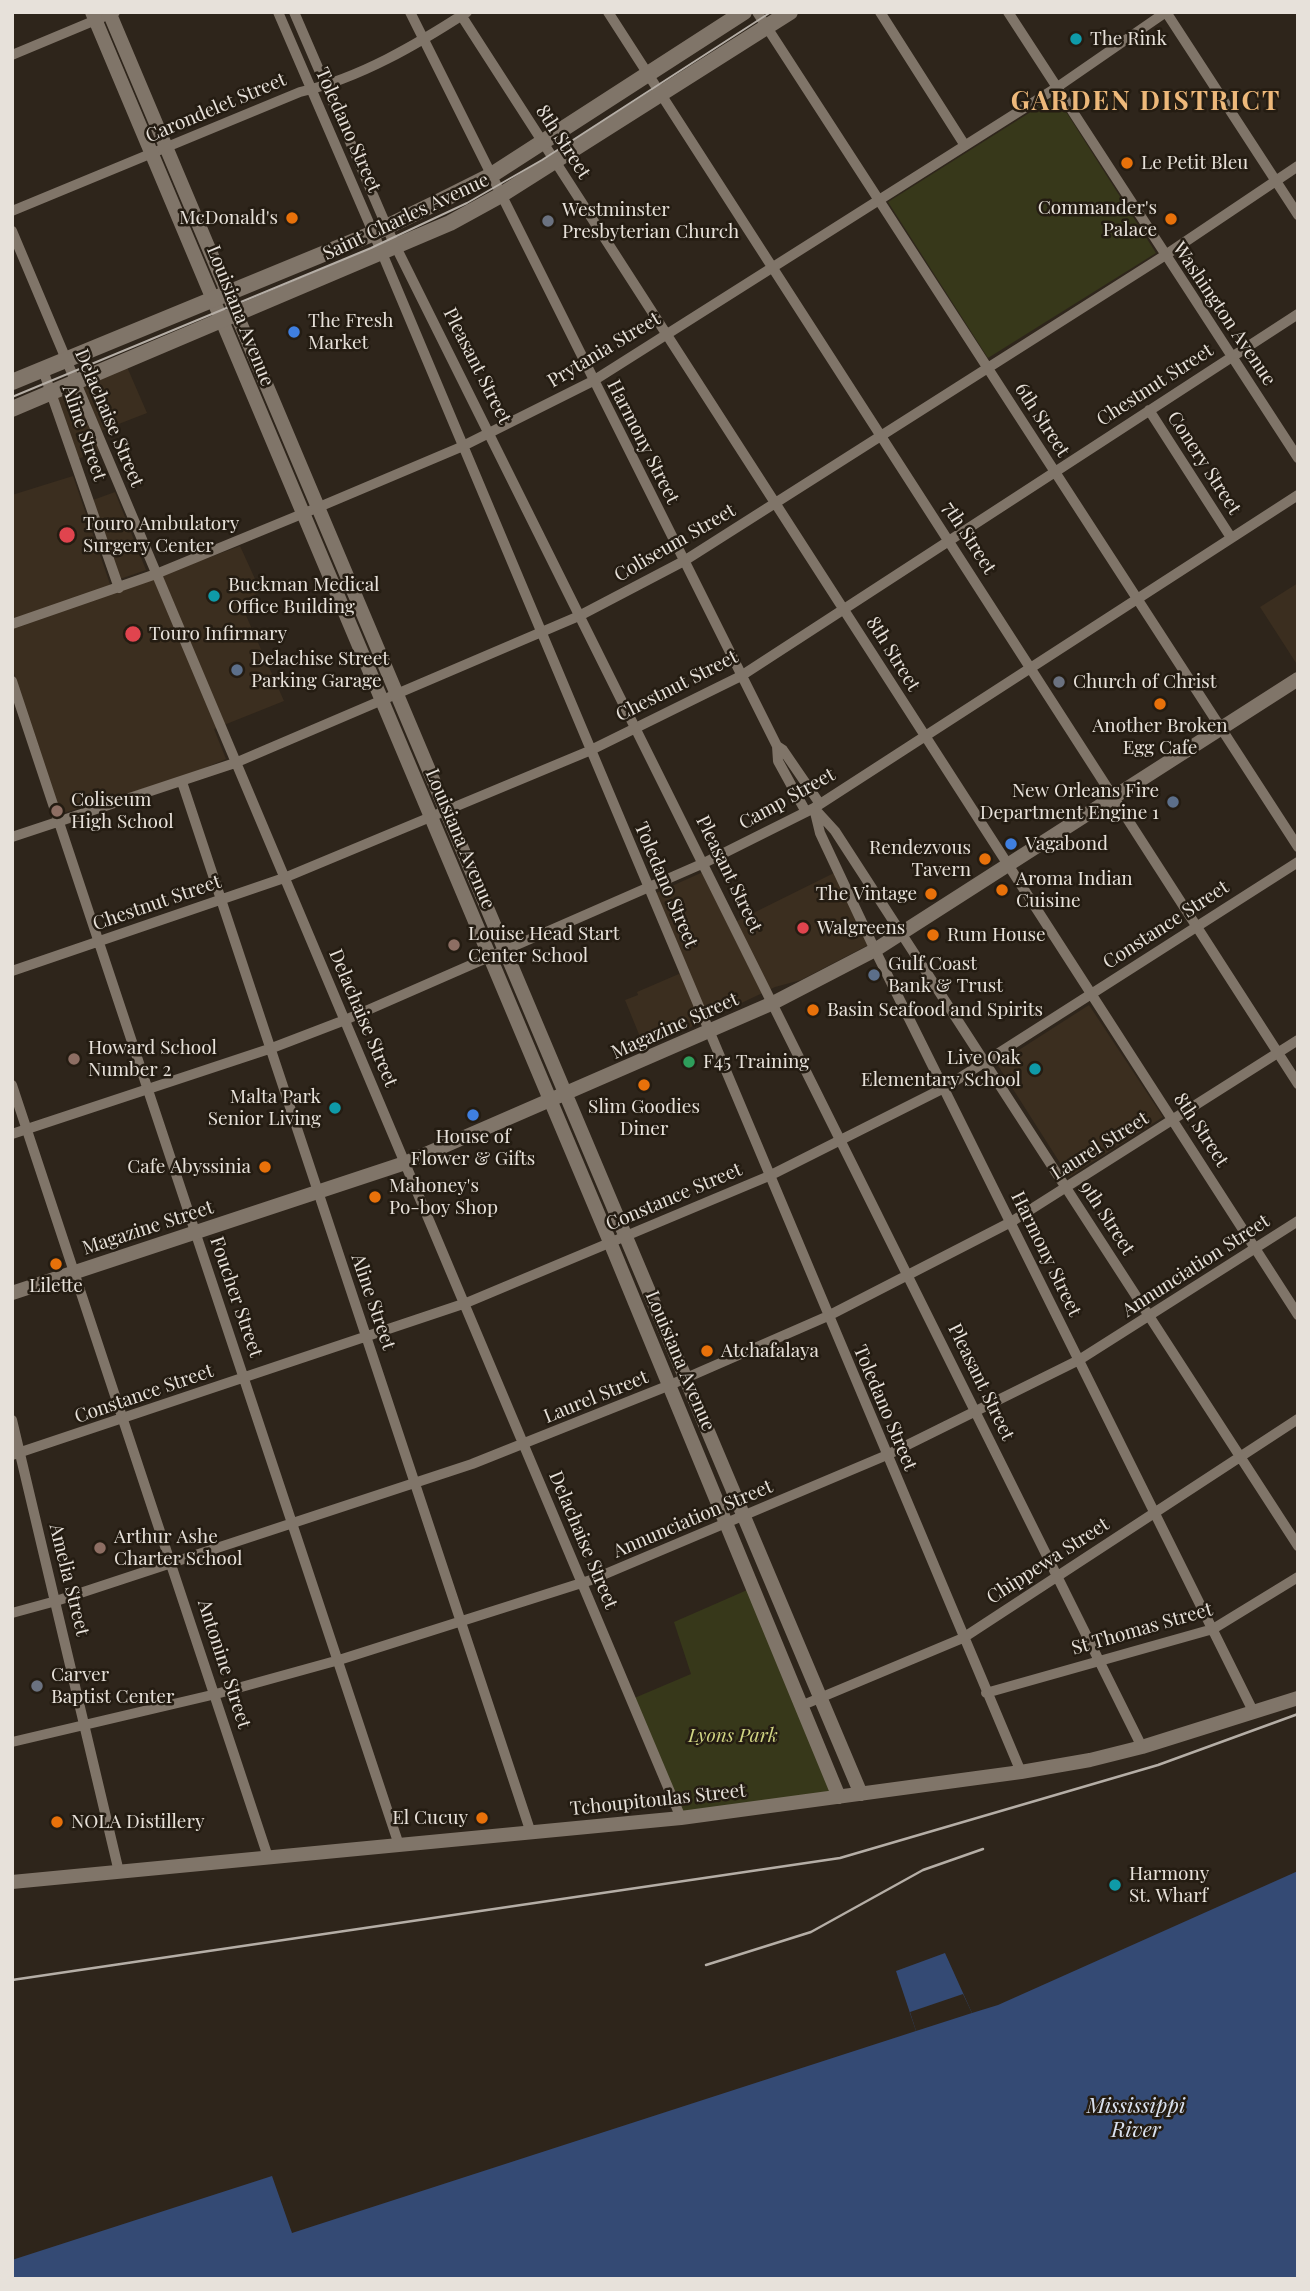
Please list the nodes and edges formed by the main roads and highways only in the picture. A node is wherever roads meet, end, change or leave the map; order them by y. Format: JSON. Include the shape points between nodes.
{"nodes":[{"id":1,"x":744,"y":12,"type":"edge"},
{"id":2,"x":790,"y":12,"type":"edge"},
{"id":3,"x":12,"y":382,"type":"edge"},
{"id":4,"x":12,"y":408,"type":"edge"}],
"edges":[{"from":1,"to":3,"type":"main road","name":"Saint Charles Avenue","via":[[490,176],[380,230]]},
{"from":2,"to":4,"type":"main road","name":"Saint Charles Avenue","via":[[501,195],[389,250]]}]}
